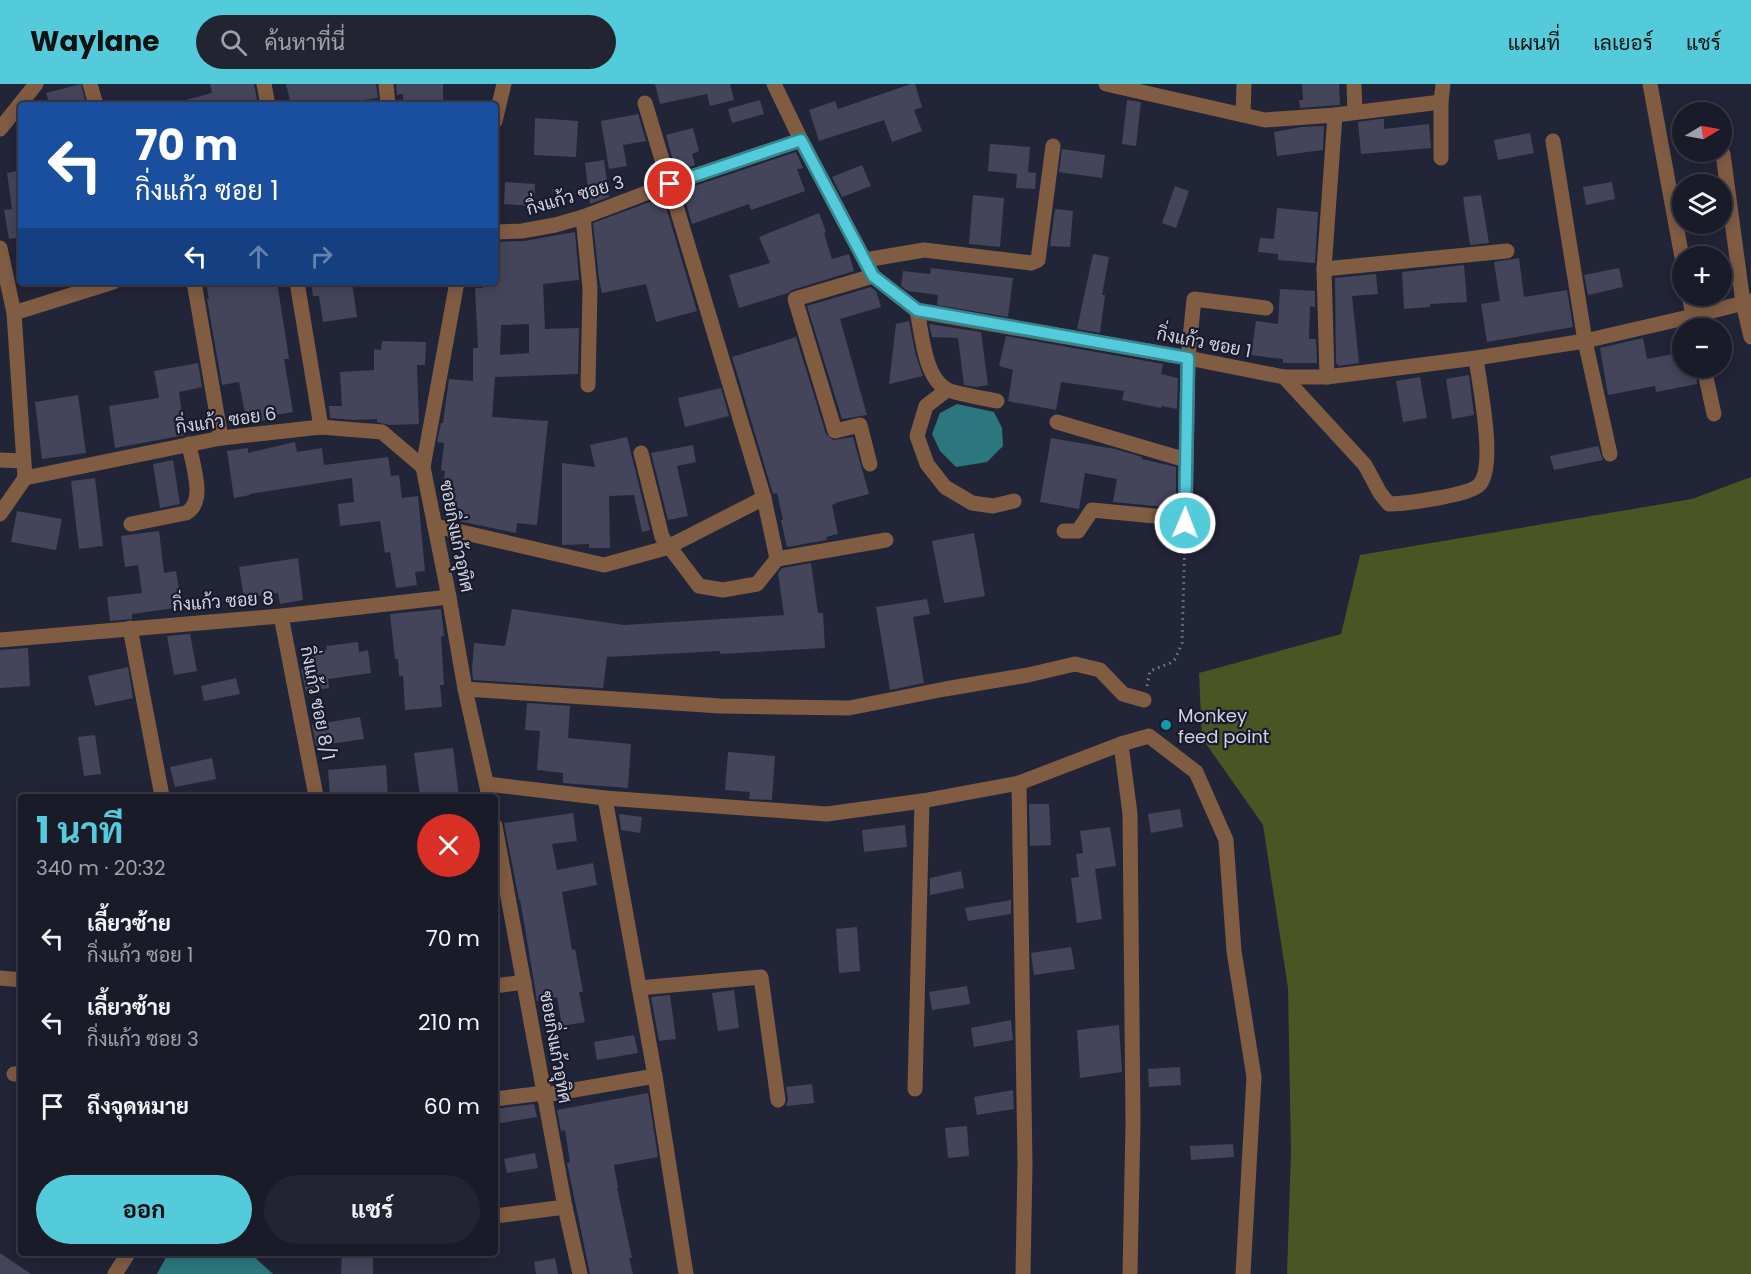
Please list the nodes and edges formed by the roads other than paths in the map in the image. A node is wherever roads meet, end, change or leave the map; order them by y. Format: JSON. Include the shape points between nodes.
{"nodes":[{"id":1,"x":36,"y":84,"type":"edge"},
{"id":2,"x":90,"y":84,"type":"edge"},
{"id":3,"x":264,"y":84,"type":"edge"},
{"id":4,"x":386,"y":84,"type":"edge"},
{"id":5,"x":504,"y":84,"type":"edge"},
{"id":6,"x":774,"y":84,"type":"edge"},
{"id":7,"x":1106,"y":84,"type":"edge"},
{"id":8,"x":1244,"y":84,"type":"edge"},
{"id":9,"x":1354,"y":84,"type":"edge"},
{"id":10,"x":1443,"y":84,"type":"edge"},
{"id":11,"x":1650,"y":84,"type":"edge"},
{"id":12,"x":22,"y":102,"type":"edge"},
{"id":13,"x":95,"y":102,"type":"edge"},
{"id":14,"x":267,"y":102,"type":"edge"},
{"id":15,"x":388,"y":102,"type":"edge"},
{"id":16,"x":1441,"y":102,"type":"junction"},
{"id":17,"x":645,"y":103,"type":"dead end"},
{"id":18,"x":18,"y":106,"type":"edge"},
{"id":19,"x":498,"y":109,"type":"edge"},
{"id":20,"x":1355,"y":112,"type":"junction"},
{"id":21,"x":1243,"y":115,"type":"junction"},
{"id":22,"x":1335,"y":115,"type":"junction"},
{"id":23,"x":0,"y":129,"type":"edge"},
{"id":24,"x":801,"y":140,"type":"junction"},
{"id":25,"x":1553,"y":141,"type":"dead end"},
{"id":26,"x":1053,"y":146,"type":"dead end"},
{"id":27,"x":1441,"y":158,"type":"dead end"},
{"id":28,"x":1724,"y":162,"type":"edge"},
{"id":29,"x":670,"y":184,"type":"junction"},
{"id":30,"x":583,"y":217,"type":"junction"},
{"id":31,"x":498,"y":232,"type":"edge"},
{"id":32,"x":1680,"y":246,"type":"edge"},
{"id":33,"x":0,"y":248,"type":"edge"},
{"id":34,"x":1507,"y":251,"type":"dead end"},
{"id":35,"x":865,"y":260,"type":"junction"},
{"id":36,"x":1324,"y":269,"type":"junction"},
{"id":37,"x":873,"y":276,"type":"junction"},
{"id":38,"x":104,"y":285,"type":"edge"},
{"id":39,"x":195,"y":285,"type":"edge"},
{"id":40,"x":297,"y":285,"type":"edge"},
{"id":41,"x":456,"y":285,"type":"edge"},
{"id":42,"x":1747,"y":302,"type":"edge"},
{"id":43,"x":1266,"y":308,"type":"dead end"},
{"id":44,"x":917,"y":310,"type":"junction"},
{"id":45,"x":15,"y":313,"type":"junction"},
{"id":46,"x":1705,"y":318,"type":"edge"},
{"id":47,"x":1672,"y":326,"type":"edge"},
{"id":48,"x":1751,"y":337,"type":"edge"},
{"id":49,"x":1585,"y":341,"type":"junction"},
{"id":50,"x":1188,"y":358,"type":"junction"},
{"id":51,"x":1476,"y":358,"type":"junction"},
{"id":52,"x":1284,"y":377,"type":"junction"},
{"id":53,"x":1327,"y":377,"type":"junction"},
{"id":54,"x":1706,"y":378,"type":"edge"},
{"id":55,"x":588,"y":385,"type":"dead end"},
{"id":56,"x":946,"y":390,"type":"junction"},
{"id":57,"x":997,"y":400,"type":"dead end"},
{"id":58,"x":1714,"y":414,"type":"dead end"},
{"id":59,"x":1057,"y":423,"type":"dead end"},
{"id":60,"x":321,"y":427,"type":"junction"},
{"id":61,"x":221,"y":438,"type":"junction"},
{"id":62,"x":189,"y":444,"type":"junction"},
{"id":63,"x":641,"y":453,"type":"dead end"},
{"id":64,"x":1610,"y":454,"type":"dead end"},
{"id":65,"x":0,"y":460,"type":"edge"},
{"id":66,"x":1186,"y":460,"type":"junction"},
{"id":67,"x":23,"y":461,"type":"junction"},
{"id":68,"x":870,"y":464,"type":"dead end"},
{"id":69,"x":423,"y":467,"type":"junction"},
{"id":70,"x":25,"y":478,"type":"junction"},
{"id":71,"x":764,"y":498,"type":"junction"},
{"id":72,"x":1014,"y":501,"type":"dead end"},
{"id":73,"x":0,"y":514,"type":"edge"},
{"id":74,"x":130,"y":524,"type":"dead end"},
{"id":75,"x":435,"y":526,"type":"junction"},
{"id":76,"x":1064,"y":531,"type":"dead end"},
{"id":77,"x":886,"y":540,"type":"dead end"},
{"id":78,"x":669,"y":546,"type":"junction"},
{"id":79,"x":777,"y":559,"type":"junction"},
{"id":80,"x":449,"y":597,"type":"junction"},
{"id":81,"x":281,"y":616,"type":"junction"},
{"id":82,"x":130,"y":628,"type":"junction"},
{"id":83,"x":0,"y":640,"type":"edge"},
{"id":84,"x":465,"y":689,"type":"junction"},
{"id":85,"x":1144,"y":699,"type":"road end"},
{"id":86,"x":1121,"y":744,"type":"junction"},
{"id":87,"x":1019,"y":783,"type":"junction"},
{"id":88,"x":488,"y":790,"type":"edge"},
{"id":89,"x":162,"y":794,"type":"edge"},
{"id":90,"x":316,"y":794,"type":"edge"},
{"id":91,"x":605,"y":798,"type":"junction"},
{"id":92,"x":922,"y":801,"type":"junction"},
{"id":93,"x":498,"y":842,"type":"edge"},
{"id":94,"x":0,"y":978,"type":"edge"},
{"id":95,"x":18,"y":980,"type":"edge"},
{"id":96,"x":524,"y":982,"type":"junction"},
{"id":97,"x":498,"y":986,"type":"edge"},
{"id":98,"x":639,"y":988,"type":"junction"},
{"id":99,"x":655,"y":1076,"type":"junction"},
{"id":100,"x":915,"y":1089,"type":"dead end"},
{"id":101,"x":544,"y":1094,"type":"junction"},
{"id":102,"x":498,"y":1099,"type":"edge"},
{"id":103,"x":778,"y":1100,"type":"dead end"},
{"id":104,"x":565,"y":1207,"type":"junction"},
{"id":105,"x":498,"y":1216,"type":"edge"},
{"id":106,"x":126,"y":1256,"type":"edge"},
{"id":107,"x":115,"y":1274,"type":"edge"},
{"id":108,"x":580,"y":1274,"type":"edge"},
{"id":109,"x":686,"y":1274,"type":"edge"},
{"id":110,"x":1023,"y":1274,"type":"edge"},
{"id":111,"x":1130,"y":1274,"type":"edge"},
{"id":112,"x":1243,"y":1274,"type":"edge"}],
"edges":[{"from":1,"to":12,"type":"street"},
{"from":2,"to":13,"type":"street"},
{"from":3,"to":14,"type":"street"},
{"from":4,"to":15,"type":"street"},
{"from":5,"to":19,"type":"street"},
{"from":6,"to":24,"type":"street","name":"กิ่งแก้ว ซอย 1"},
{"from":7,"to":21,"type":"street"},
{"from":8,"to":21,"type":"street"},
{"from":9,"to":20,"type":"street"},
{"from":10,"to":16,"type":"street"},
{"from":11,"to":32,"type":"street"},
{"from":16,"to":20,"type":"street"},
{"from":16,"to":27,"type":"street"},
{"from":17,"to":29,"type":"street"},
{"from":18,"to":23,"type":"street"},
{"from":20,"to":22,"type":"street"},
{"from":21,"to":22,"type":"street","via":[[1265,120]]},
{"from":22,"to":36,"type":"street"},
{"from":24,"to":29,"type":"street","name":"กิ่งแก้ว ซอย 3"},
{"from":24,"to":35,"type":"street","name":"กิ่งแก้ว ซอย 1"},
{"from":25,"to":49,"type":"street"},
{"from":26,"to":35,"type":"street","via":[[1038,260],[1031,263],[924,250]]},
{"from":28,"to":42,"type":"street"},
{"from":29,"to":30,"type":"street","name":"กิ่งแก้ว ซอย 3"},
{"from":29,"to":71,"type":"street"},
{"from":30,"to":31,"type":"street","name":"กิ่งแก้ว ซอย 3","via":[[522,231]]},
{"from":30,"to":55,"type":"street","via":[[590,288]]},
{"from":33,"to":45,"type":"street"},
{"from":34,"to":36,"type":"street"},
{"from":35,"to":37,"type":"street","name":"กิ่งแก้ว ซอย 1"},
{"from":36,"to":53,"type":"street"},
{"from":37,"to":44,"type":"street","name":"กิ่งแก้ว ซอย 1"},
{"from":37,"to":68,"type":"street","via":[[795,299],[835,431],[860,425]]},
{"from":38,"to":45,"type":"street"},
{"from":39,"to":61,"type":"street"},
{"from":40,"to":60,"type":"street"},
{"from":41,"to":69,"type":"street","name":"ซอยกิ่งแก้วอุทิศ"},
{"from":42,"to":46,"type":"street","name":"กิ่งแก้ว ซอย 1"},
{"from":42,"to":48,"type":"street"},
{"from":43,"to":50,"type":"street","via":[[1194,299]]},
{"from":44,"to":50,"type":"street","name":"กิ่งแก้ว ซอย 1"},
{"from":44,"to":56,"type":"street","via":[[928,363],[935,379]]},
{"from":45,"to":67,"type":"street"},
{"from":47,"to":49,"type":"street","name":"กิ่งแก้ว ซอย 1"},
{"from":49,"to":51,"type":"street","name":"กิ่งแก้ว ซอย 1"},
{"from":49,"to":64,"type":"street"},
{"from":50,"to":52,"type":"street","name":"กิ่งแก้ว ซอย 1"},
{"from":50,"to":66,"type":"street"},
{"from":51,"to":52,"type":"street","via":[[1487,434],[1486,474],[1479,486],[1466,492],[1405,504],[1389,504],[1365,465]]},
{"from":51,"to":53,"type":"street","name":"กิ่งแก้ว ซอย 1"},
{"from":52,"to":53,"type":"street","name":"กิ่งแก้ว ซอย 1"},
{"from":54,"to":58,"type":"street"},
{"from":56,"to":57,"type":"street"},
{"from":56,"to":72,"type":"street","via":[[926,406],[917,436],[927,464],[945,487],[972,503],[993,506]]},
{"from":59,"to":66,"type":"street"},
{"from":60,"to":61,"type":"street","name":"กิ่งแก้ว ซอย 6"},
{"from":60,"to":69,"type":"street","name":"กิ่งแก้ว ซอย 6","via":[[382,432]]},
{"from":61,"to":62,"type":"street","name":"กิ่งแก้ว ซอย 6"},
{"from":62,"to":70,"type":"street","name":"กิ่งแก้ว ซอย 6"},
{"from":62,"to":74,"type":"street","via":[[198,495],[192,510]]},
{"from":63,"to":78,"type":"street","via":[[662,537]]},
{"from":65,"to":67,"type":"street"},
{"from":66,"to":76,"type":"street","via":[[1186,521],[1092,510],[1078,531]]},
{"from":67,"to":70,"type":"street"},
{"from":69,"to":75,"type":"street","name":"ซอยกิ่งแก้วอุทิศ"},
{"from":70,"to":73,"type":"street"},
{"from":71,"to":78,"type":"street"},
{"from":71,"to":79,"type":"street"},
{"from":75,"to":78,"type":"street","via":[[604,565]]},
{"from":75,"to":80,"type":"street","name":"ซอยกิ่งแก้วอุทิศ"},
{"from":77,"to":79,"type":"street"},
{"from":78,"to":79,"type":"street","via":[[699,586],[723,590],[757,584]]},
{"from":80,"to":81,"type":"street","name":"กิ่งแก้ว ซอย 8"},
{"from":80,"to":84,"type":"street","name":"ซอยกิ่งแก้วอุทิศ"},
{"from":81,"to":82,"type":"street","name":"กิ่งแก้ว ซอย 8"},
{"from":81,"to":90,"type":"street","name":"กิ่งแก้ว ซอย 8/1"},
{"from":82,"to":83,"type":"street","name":"กิ่งแก้ว ซอย 8"},
{"from":82,"to":89,"type":"street"},
{"from":84,"to":85,"type":"street","via":[[720,706],[849,708],[1075,664],[1100,670],[1123,694]]},
{"from":84,"to":88,"type":"street","name":"ซอยกิ่งแก้วอุทิศ"},
{"from":86,"to":87,"type":"street"},
{"from":86,"to":111,"type":"street","via":[[1130,814]]},
{"from":86,"to":112,"type":"street","via":[[1149,736],[1196,772],[1226,840],[1234,951],[1254,1077]]},
{"from":87,"to":92,"type":"street"},
{"from":87,"to":110,"type":"street"},
{"from":88,"to":91,"type":"street"},
{"from":91,"to":92,"type":"street","via":[[827,814]]},
{"from":91,"to":98,"type":"street"},
{"from":92,"to":100,"type":"street"},
{"from":93,"to":96,"type":"street","name":"ซอยกิ่งแก้วอุทิศ"},
{"from":94,"to":95,"type":"street"},
{"from":96,"to":97,"type":"street"},
{"from":96,"to":101,"type":"street","name":"ซอยกิ่งแก้วอุทิศ"},
{"from":98,"to":99,"type":"street"},
{"from":98,"to":103,"type":"street","via":[[761,977]]},
{"from":99,"to":101,"type":"street"},
{"from":99,"to":109,"type":"street"},
{"from":101,"to":102,"type":"street"},
{"from":101,"to":104,"type":"street","name":"ซอยกิ่งแก้วอุทิศ"},
{"from":104,"to":105,"type":"street"},
{"from":104,"to":108,"type":"street","name":"ซอยกิ่งแก้วอุทิศ"},
{"from":106,"to":107,"type":"street"}]}
